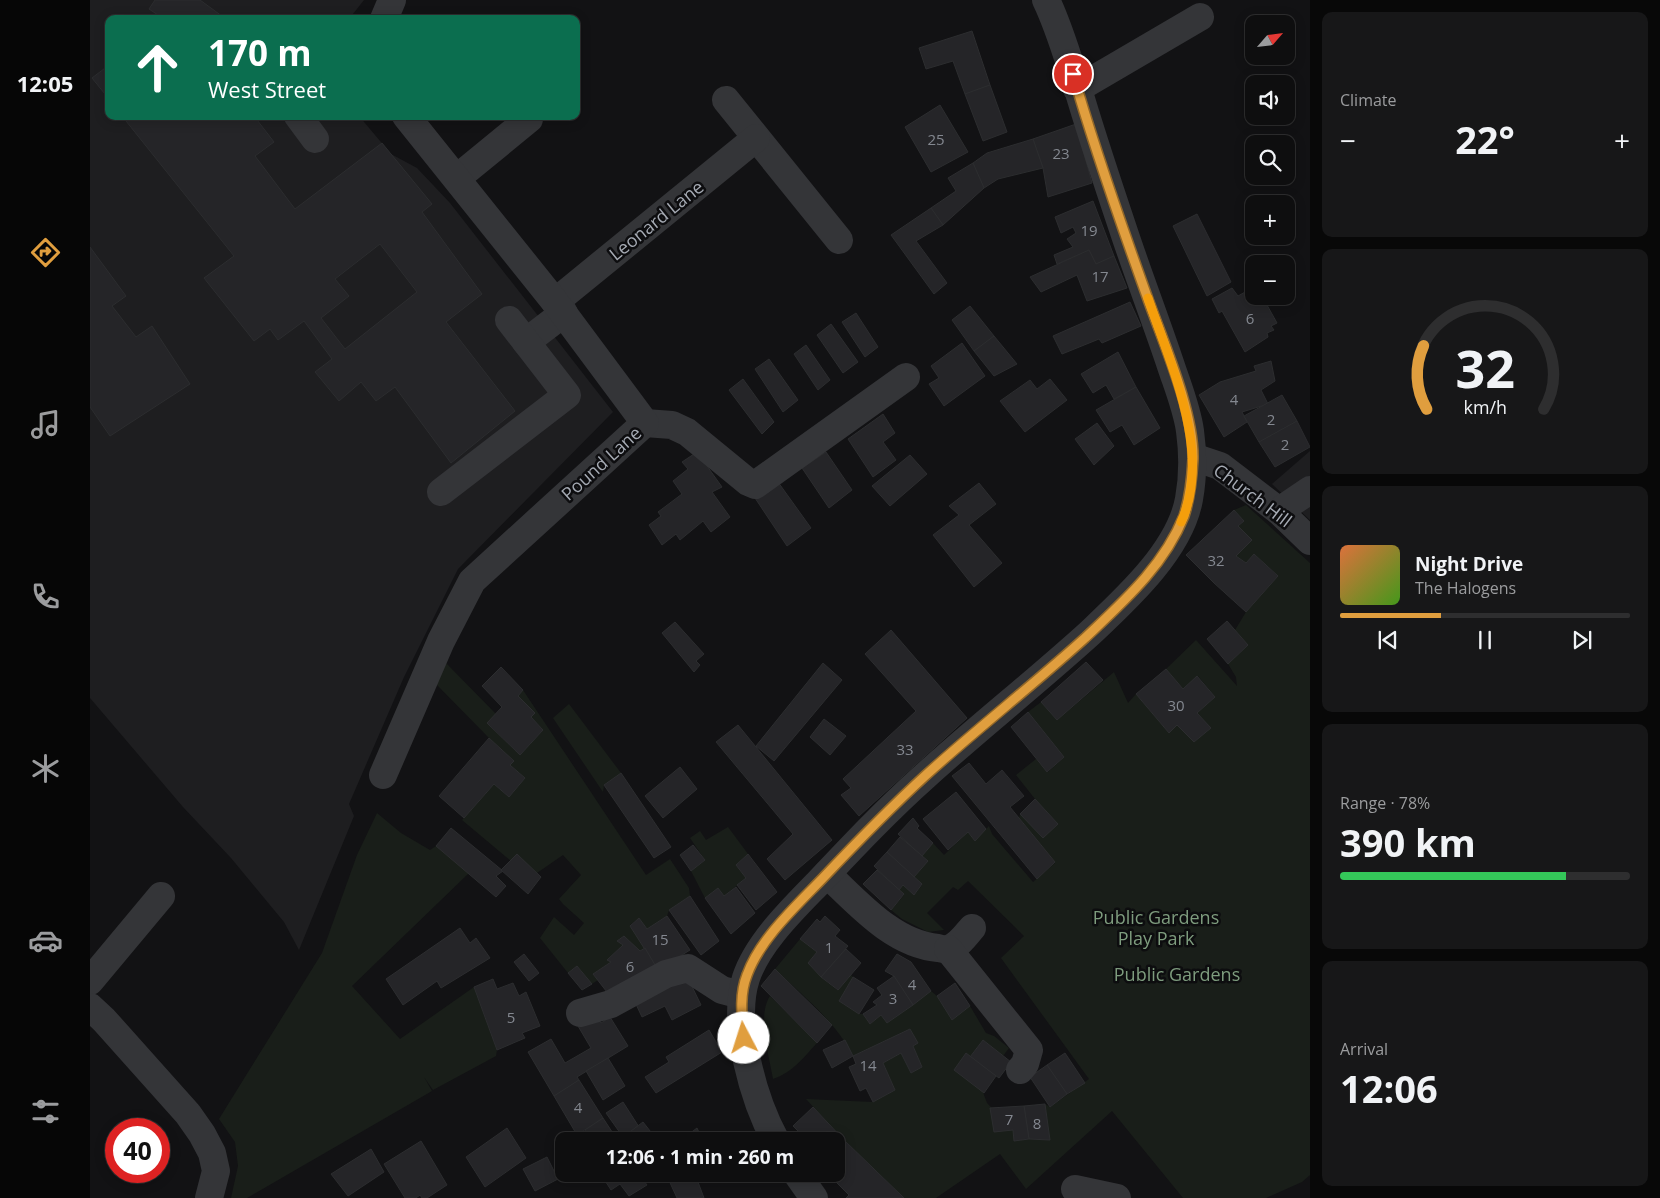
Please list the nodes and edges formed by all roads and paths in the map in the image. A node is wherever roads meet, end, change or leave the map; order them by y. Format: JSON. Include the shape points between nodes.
{"nodes":[{"id":1,"x":392,"y":0,"type":"edge"},
{"id":2,"x":1046,"y":0,"type":"edge"},
{"id":3,"x":386,"y":15,"type":"edge"},
{"id":4,"x":1200,"y":17,"type":"dead end"},
{"id":5,"x":1077,"y":89,"type":"junction"},
{"id":6,"x":726,"y":100,"type":"dead end"},
{"id":7,"x":301,"y":120,"type":"edge"},
{"id":8,"x":409,"y":120,"type":"edge"},
{"id":9,"x":527,"y":120,"type":"edge"},
{"id":10,"x":756,"y":138,"type":"junction"},
{"id":11,"x":315,"y":139,"type":"dead end"},
{"id":12,"x":457,"y":178,"type":"junction"},
{"id":13,"x":839,"y":240,"type":"dead end"},
{"id":14,"x":559,"y":307,"type":"junction"},
{"id":15,"x":509,"y":320,"type":"dead end"},
{"id":16,"x":526,"y":342,"type":"junction"},
{"id":17,"x":906,"y":377,"type":"dead end"},
{"id":18,"x":645,"y":423,"type":"junction"},
{"id":19,"x":1193,"y":457,"type":"junction"},
{"id":20,"x":1310,"y":490,"type":"edge"},
{"id":21,"x":441,"y":492,"type":"dead end"},
{"id":22,"x":1279,"y":511,"type":"junction"},
{"id":23,"x":1310,"y":541,"type":"edge"},
{"id":24,"x":383,"y":775,"type":"dead end"},
{"id":25,"x":827,"y":874,"type":"junction"},
{"id":26,"x":161,"y":896,"type":"dead end"},
{"id":27,"x":972,"y":928,"type":"dead end"},
{"id":28,"x":948,"y":950,"type":"junction"},
{"id":29,"x":90,"y":981,"type":"edge"},
{"id":30,"x":741,"y":995,"type":"junction"},
{"id":31,"x":90,"y":1007,"type":"edge"},
{"id":32,"x":580,"y":1013,"type":"dead end"},
{"id":33,"x":1020,"y":1070,"type":"dead end"},
{"id":34,"x":771,"y":1132,"type":"edge"},
{"id":35,"x":803,"y":1182,"type":"edge"},
{"id":36,"x":1075,"y":1189,"type":"dead end"},
{"id":37,"x":209,"y":1198,"type":"edge"},
{"id":38,"x":814,"y":1198,"type":"edge"},
{"id":39,"x":1117,"y":1198,"type":"edge"}],
"edges":[{"from":1,"to":3,"type":"street"},
{"from":2,"to":5,"type":"street","via":[[1065,45]]},
{"from":4,"to":5,"type":"street"},
{"from":5,"to":19,"type":"street","via":[[1182,397]]},
{"from":6,"to":10,"type":"street"},
{"from":7,"to":11,"type":"street"},
{"from":8,"to":12,"type":"street","name":"Pound Lane"},
{"from":9,"to":12,"type":"street"},
{"from":10,"to":13,"type":"street"},
{"from":10,"to":14,"type":"street","name":"Leonard Lane"},
{"from":12,"to":14,"type":"street","name":"Pound Lane"},
{"from":14,"to":16,"type":"street","name":"Leonard Lane"},
{"from":14,"to":18,"type":"street","name":"Pound Lane"},
{"from":15,"to":16,"type":"street"},
{"from":16,"to":21,"type":"street","via":[[567,395]]},
{"from":17,"to":18,"type":"street","via":[[755,485],[687,432],[672,425]]},
{"from":18,"to":24,"type":"street","name":"Pound Lane","via":[[472,581],[441,641]]},
{"from":19,"to":22,"type":"street","name":"Church Hill","via":[[1220,466]]},
{"from":19,"to":25,"type":"street","via":[[1189,500],[1183,518],[1154,568],[1059,662],[926,775]]},
{"from":20,"to":22,"type":"street"},
{"from":22,"to":23,"type":"street","name":"Church Hill"},
{"from":25,"to":28,"type":"street","via":[[888,928],[910,941]]},
{"from":25,"to":30,"type":"street","via":[[778,926],[756,956]]},
{"from":26,"to":29,"type":"street"},
{"from":27,"to":28,"type":"street"},
{"from":28,"to":33,"type":"street","via":[[1029,1050]]},
{"from":30,"to":32,"type":"street","via":[[722,990],[688,968],[666,974],[611,1004]]},
{"from":30,"to":34,"type":"street","via":[[744,1038],[754,1091]]},
{"from":31,"to":37,"type":"street","via":[[182,1107],[202,1134],[212,1153],[216,1171]]},
{"from":35,"to":38,"type":"street"},
{"from":36,"to":39,"type":"street"}]}
